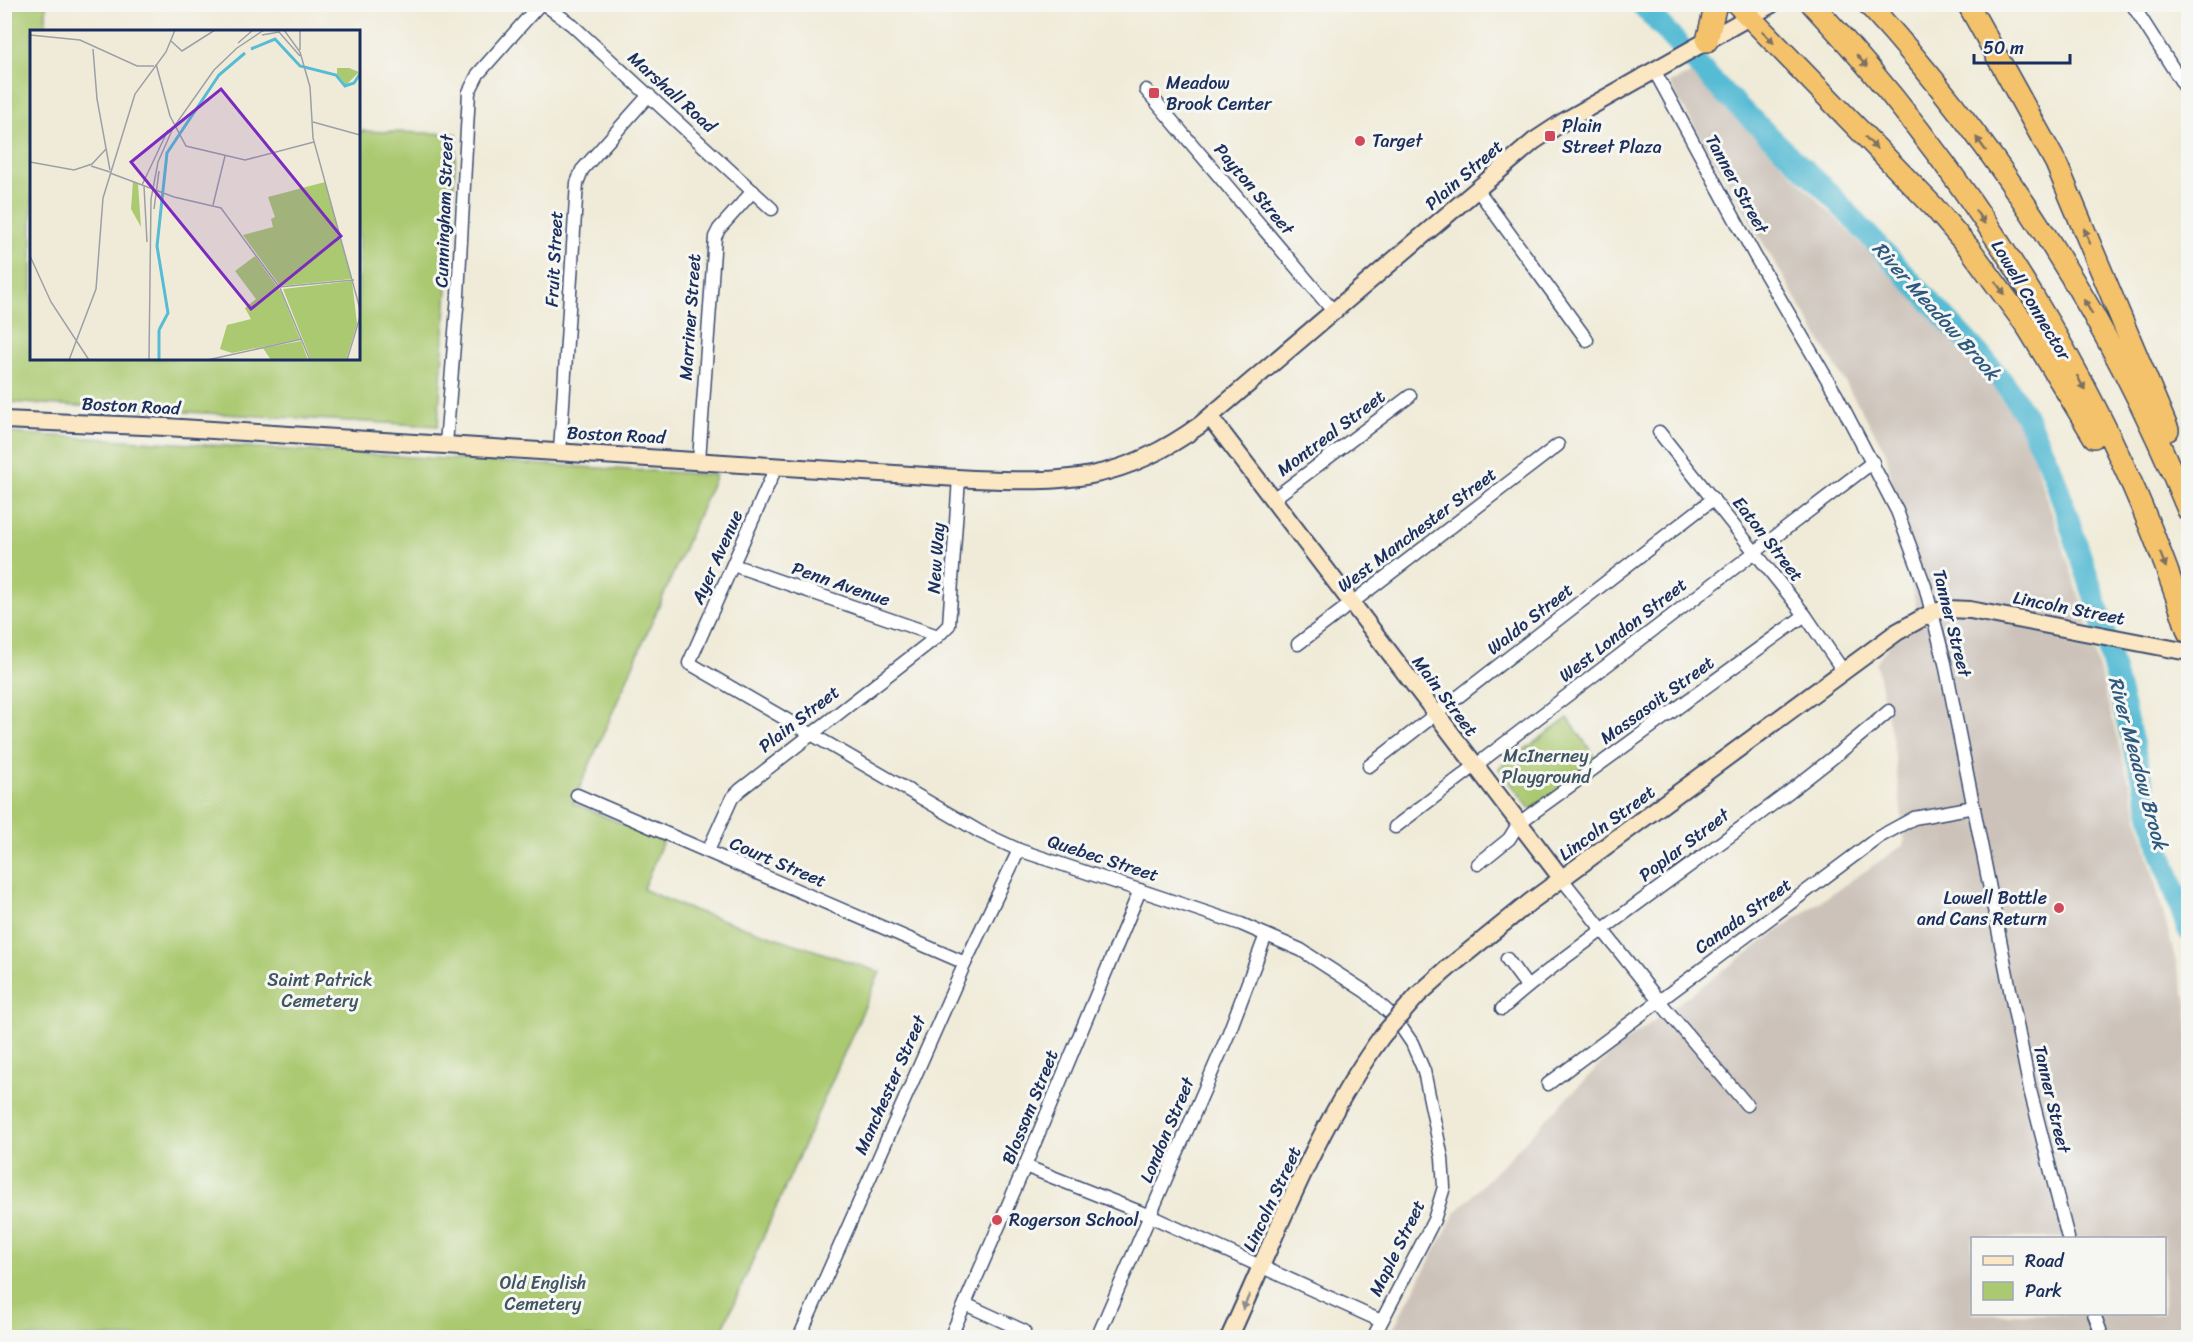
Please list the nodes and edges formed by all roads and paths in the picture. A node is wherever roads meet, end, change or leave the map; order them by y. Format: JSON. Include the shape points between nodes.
{"nodes":[{"id":1,"x":542,"y":4,"type":"edge"},
{"id":2,"x":1716,"y":4,"type":"edge"},
{"id":3,"x":1772,"y":4,"type":"edge"},
{"id":4,"x":1868,"y":4,"type":"edge"},
{"id":5,"x":1968,"y":4,"type":"edge"},
{"id":6,"x":2132,"y":4,"type":"edge"},
{"id":7,"x":1743,"y":11,"type":"edge"},
{"id":8,"x":1818,"y":11,"type":"edge"},
{"id":9,"x":1707,"y":41,"type":"junction"},
{"id":10,"x":1654,"y":70,"type":"junction"},
{"id":11,"x":1146,"y":90,"type":"dead end"},
{"id":12,"x":2188,"y":92,"type":"edge"},
{"id":13,"x":649,"y":95,"type":"junction"},
{"id":14,"x":1477,"y":189,"type":"junction"},
{"id":15,"x":753,"y":191,"type":"junction"},
{"id":16,"x":772,"y":209,"type":"dead end"},
{"id":17,"x":1334,"y":312,"type":"junction"},
{"id":18,"x":1587,"y":340,"type":"dead end"},
{"id":19,"x":1410,"y":396,"type":"dead end"},
{"id":20,"x":1210,"y":417,"type":"junction"},
{"id":21,"x":4,"y":420,"type":"edge"},
{"id":22,"x":1659,"y":432,"type":"dead end"},
{"id":23,"x":446,"y":444,"type":"junction"},
{"id":24,"x":1558,"y":445,"type":"dead end"},
{"id":25,"x":560,"y":451,"type":"junction"},
{"id":26,"x":699,"y":460,"type":"junction"},
{"id":27,"x":1873,"y":462,"type":"junction"},
{"id":28,"x":777,"y":465,"type":"junction"},
{"id":29,"x":959,"y":478,"type":"junction"},
{"id":30,"x":2188,"y":484,"type":"edge"},
{"id":31,"x":1273,"y":499,"type":"junction"},
{"id":32,"x":1713,"y":499,"type":"junction"},
{"id":33,"x":2188,"y":510,"type":"edge"},
{"id":34,"x":2152,"y":532,"type":"junction"},
{"id":35,"x":1754,"y":551,"type":"junction"},
{"id":36,"x":733,"y":565,"type":"junction"},
{"id":37,"x":1351,"y":603,"type":"junction"},
{"id":38,"x":1933,"y":612,"type":"junction"},
{"id":39,"x":1805,"y":615,"type":"junction"},
{"id":40,"x":2187,"y":627,"type":"edge"},
{"id":41,"x":938,"y":636,"type":"junction"},
{"id":42,"x":1298,"y":644,"type":"dead end"},
{"id":43,"x":2188,"y":652,"type":"edge"},
{"id":44,"x":689,"y":663,"type":"joint"},
{"id":45,"x":1844,"y":672,"type":"junction"},
{"id":46,"x":1889,"y":711,"type":"dead end"},
{"id":47,"x":1436,"y":716,"type":"junction"},
{"id":48,"x":811,"y":733,"type":"junction"},
{"id":49,"x":1369,"y":766,"type":"dead end"},
{"id":50,"x":1475,"y":766,"type":"junction"},
{"id":51,"x":577,"y":795,"type":"dead end"},
{"id":52,"x":1974,"y":807,"type":"junction"},
{"id":53,"x":1519,"y":823,"type":"junction"},
{"id":54,"x":1395,"y":827,"type":"dead end"},
{"id":55,"x":1019,"y":850,"type":"junction"},
{"id":56,"x":708,"y":851,"type":"junction"},
{"id":57,"x":1478,"y":864,"type":"dead end"},
{"id":58,"x":1562,"y":879,"type":"junction"},
{"id":59,"x":1140,"y":890,"type":"junction"},
{"id":60,"x":1603,"y":930,"type":"junction"},
{"id":61,"x":1266,"y":935,"type":"junction"},
{"id":62,"x":1507,"y":959,"type":"dead end"},
{"id":63,"x":965,"y":963,"type":"junction"},
{"id":64,"x":1527,"y":986,"type":"junction"},
{"id":65,"x":1659,"y":1001,"type":"junction"},
{"id":66,"x":1502,"y":1009,"type":"dead end"},
{"id":67,"x":1548,"y":1084,"type":"dead end"},
{"id":68,"x":1748,"y":1105,"type":"dead end"},
{"id":69,"x":1437,"y":1136,"type":"joint"},
{"id":70,"x":1025,"y":1166,"type":"junction"},
{"id":71,"x":1150,"y":1216,"type":"junction"},
{"id":72,"x":2067,"y":1237,"type":"edge"},
{"id":73,"x":1262,"y":1266,"type":"junction"},
{"id":74,"x":965,"y":1304,"type":"junction"},
{"id":75,"x":2094,"y":1315,"type":"edge"},
{"id":76,"x":1381,"y":1321,"type":"junction"},
{"id":77,"x":1024,"y":1331,"type":"dead end"},
{"id":78,"x":799,"y":1338,"type":"edge"},
{"id":79,"x":950,"y":1338,"type":"edge"},
{"id":80,"x":1097,"y":1338,"type":"edge"},
{"id":81,"x":1229,"y":1338,"type":"edge"},
{"id":82,"x":1373,"y":1338,"type":"edge"},
{"id":83,"x":2103,"y":1338,"type":"edge"}],
"edges":[{"from":1,"to":13,"type":"street","name":"Marshall Road"},
{"from":1,"to":23,"type":"street","name":"Cunningham Street","via":[[478,74],[468,92]]},
{"from":2,"to":9,"type":"highway"},
{"from":3,"to":7,"type":"main road","name":"Plain Street"},
{"from":33,"to":4,"type":"highway","one_way":true,"via":[[2126,374],[2048,241],[1962,118]]},
{"from":30,"to":5,"type":"highway","one_way":true,"via":[[2056,163]]},
{"from":6,"to":12,"type":"street"},
{"from":7,"to":9,"type":"main road","name":"Plain Street"},
{"from":7,"to":34,"type":"highway","one_way":true,"via":[[1933,206],[1990,275],[2033,336]]},
{"from":8,"to":34,"type":"highway","name":"Lowell Connector","one_way":true,"via":[[1924,138],[1996,241],[2063,350]]},
{"from":9,"to":10,"type":"main road","name":"Plain Street"},
{"from":10,"to":14,"type":"main road","name":"Plain Street","via":[[1534,141]]},
{"from":10,"to":27,"type":"street","name":"Tanner Street"},
{"from":11,"to":17,"type":"street","name":"Payton Street"},
{"from":13,"to":15,"type":"street","name":"Marshall Road"},
{"from":13,"to":25,"type":"street","name":"Fruit Street","via":[[582,170],[577,183]]},
{"from":14,"to":17,"type":"main road","name":"Plain Street"},
{"from":14,"to":18,"type":"street"},
{"from":15,"to":16,"type":"street","name":"Marshall Road"},
{"from":15,"to":26,"type":"street","name":"Marriner Street","via":[[715,237]]},
{"from":17,"to":20,"type":"main road","name":"Plain Street"},
{"from":19,"to":31,"type":"street","name":"Montreal Street"},
{"from":20,"to":29,"type":"main road","name":"Boston Road","via":[[1140,461],[1098,475],[1052,481]]},
{"from":20,"to":31,"type":"main road","name":"Main Street"},
{"from":21,"to":23,"type":"main road","name":"Boston Road"},
{"from":22,"to":32,"type":"street","name":"Eaton Street"},
{"from":23,"to":25,"type":"main road","name":"Boston Road"},
{"from":24,"to":37,"type":"street","name":"West Manchester Street"},
{"from":25,"to":26,"type":"main road","name":"Boston Road"},
{"from":26,"to":28,"type":"main road","name":"Boston Road"},
{"from":27,"to":35,"type":"street","name":"West London Street"},
{"from":27,"to":38,"type":"street","name":"Tanner Street","via":[[1908,536]]},
{"from":28,"to":29,"type":"main road","name":"Boston Road"},
{"from":28,"to":36,"type":"street","name":"Ayer Avenue"},
{"from":29,"to":41,"type":"street","name":"New Way","via":[[950,620]]},
{"from":31,"to":37,"type":"main road","name":"Main Street"},
{"from":32,"to":35,"type":"street","name":"Eaton Street"},
{"from":32,"to":47,"type":"street","name":"Waldo Street"},
{"from":34,"to":40,"type":"highway","name":"Lowell Connector","one_way":true},
{"from":35,"to":39,"type":"street","name":"Eaton Street"},
{"from":35,"to":50,"type":"street","name":"West London Street"},
{"from":36,"to":41,"type":"street","name":"Penn Avenue"},
{"from":36,"to":44,"type":"street","name":"Ayer Avenue"},
{"from":37,"to":42,"type":"street","name":"West Manchester Street"},
{"from":37,"to":47,"type":"main road","name":"Main Street"},
{"from":38,"to":43,"type":"main road","name":"Lincoln Street","via":[[1948,609],[1990,613]]},
{"from":38,"to":45,"type":"main road","name":"Lincoln Street","via":[[1897,632]]},
{"from":38,"to":52,"type":"street","name":"Tanner Street"},
{"from":39,"to":45,"type":"street","name":"Eaton Street"},
{"from":39,"to":53,"type":"street","name":"Massasoit Street"},
{"from":41,"to":48,"type":"street","name":"Plain Street"},
{"from":44,"to":48,"type":"street","name":"Quebec Street"},
{"from":45,"to":58,"type":"main road","name":"Lincoln Street"},
{"from":46,"to":60,"type":"street","name":"Poplar Street","via":[[1828,764]]},
{"from":47,"to":49,"type":"street","name":"Waldo Street"},
{"from":47,"to":50,"type":"main road","name":"Main Street"},
{"from":48,"to":55,"type":"street","name":"Quebec Street","via":[[934,807]]},
{"from":48,"to":56,"type":"street","name":"Plain Street","via":[[732,798]]},
{"from":50,"to":53,"type":"main road","name":"Main Street"},
{"from":50,"to":54,"type":"street","name":"West London Street"},
{"from":51,"to":56,"type":"street","name":"Court Street"},
{"from":52,"to":65,"type":"street","name":"Canada Street","via":[[1914,818],[1879,837]]},
{"from":52,"to":72,"type":"street","name":"Tanner Street","via":[[2030,1090]]},
{"from":53,"to":57,"type":"street","name":"Massasoit Street","via":[[1509,838]]},
{"from":53,"to":58,"type":"main road","name":"Main Street"},
{"from":55,"to":59,"type":"street","name":"Quebec Street"},
{"from":55,"to":63,"type":"street","name":"Manchester Street"},
{"from":56,"to":63,"type":"street","name":"Court Street"},
{"from":58,"to":60,"type":"street","name":"Main Street"},
{"from":58,"to":73,"type":"main road","name":"Lincoln Street","bridge":true,"via":[[1447,969],[1382,1036],[1340,1103]]},
{"from":59,"to":61,"type":"street","name":"Quebec Street"},
{"from":59,"to":70,"type":"street","name":"Blossom Street"},
{"from":60,"to":64,"type":"street","name":"Poplar Street"},
{"from":60,"to":65,"type":"street","name":"Main Street"},
{"from":61,"to":69,"type":"street","name":"Quebec Street","via":[[1311,956],[1366,992],[1395,1018],[1424,1071]]},
{"from":61,"to":71,"type":"street","name":"London Street","via":[[1228,1035]]},
{"from":62,"to":64,"type":"street"},
{"from":63,"to":78,"type":"street","name":"Manchester Street"},
{"from":64,"to":66,"type":"street","name":"Poplar Street"},
{"from":65,"to":67,"type":"street","name":"Canada Street"},
{"from":65,"to":68,"type":"street","name":"Main Street"},
{"from":69,"to":76,"type":"street","name":"Maple Street","via":[[1444,1187],[1434,1220]]},
{"from":70,"to":71,"type":"street"},
{"from":70,"to":74,"type":"street","name":"Blossom Street"},
{"from":71,"to":73,"type":"street"},
{"from":71,"to":80,"type":"street","name":"London Street"},
{"from":73,"to":76,"type":"street"},
{"from":73,"to":81,"type":"main road","name":"Lincoln Street","one_way":true},
{"from":74,"to":77,"type":"street"},
{"from":74,"to":79,"type":"street","name":"Blossom Street"},
{"from":75,"to":83,"type":"street"},
{"from":76,"to":82,"type":"street","name":"Maple Street"}]}
